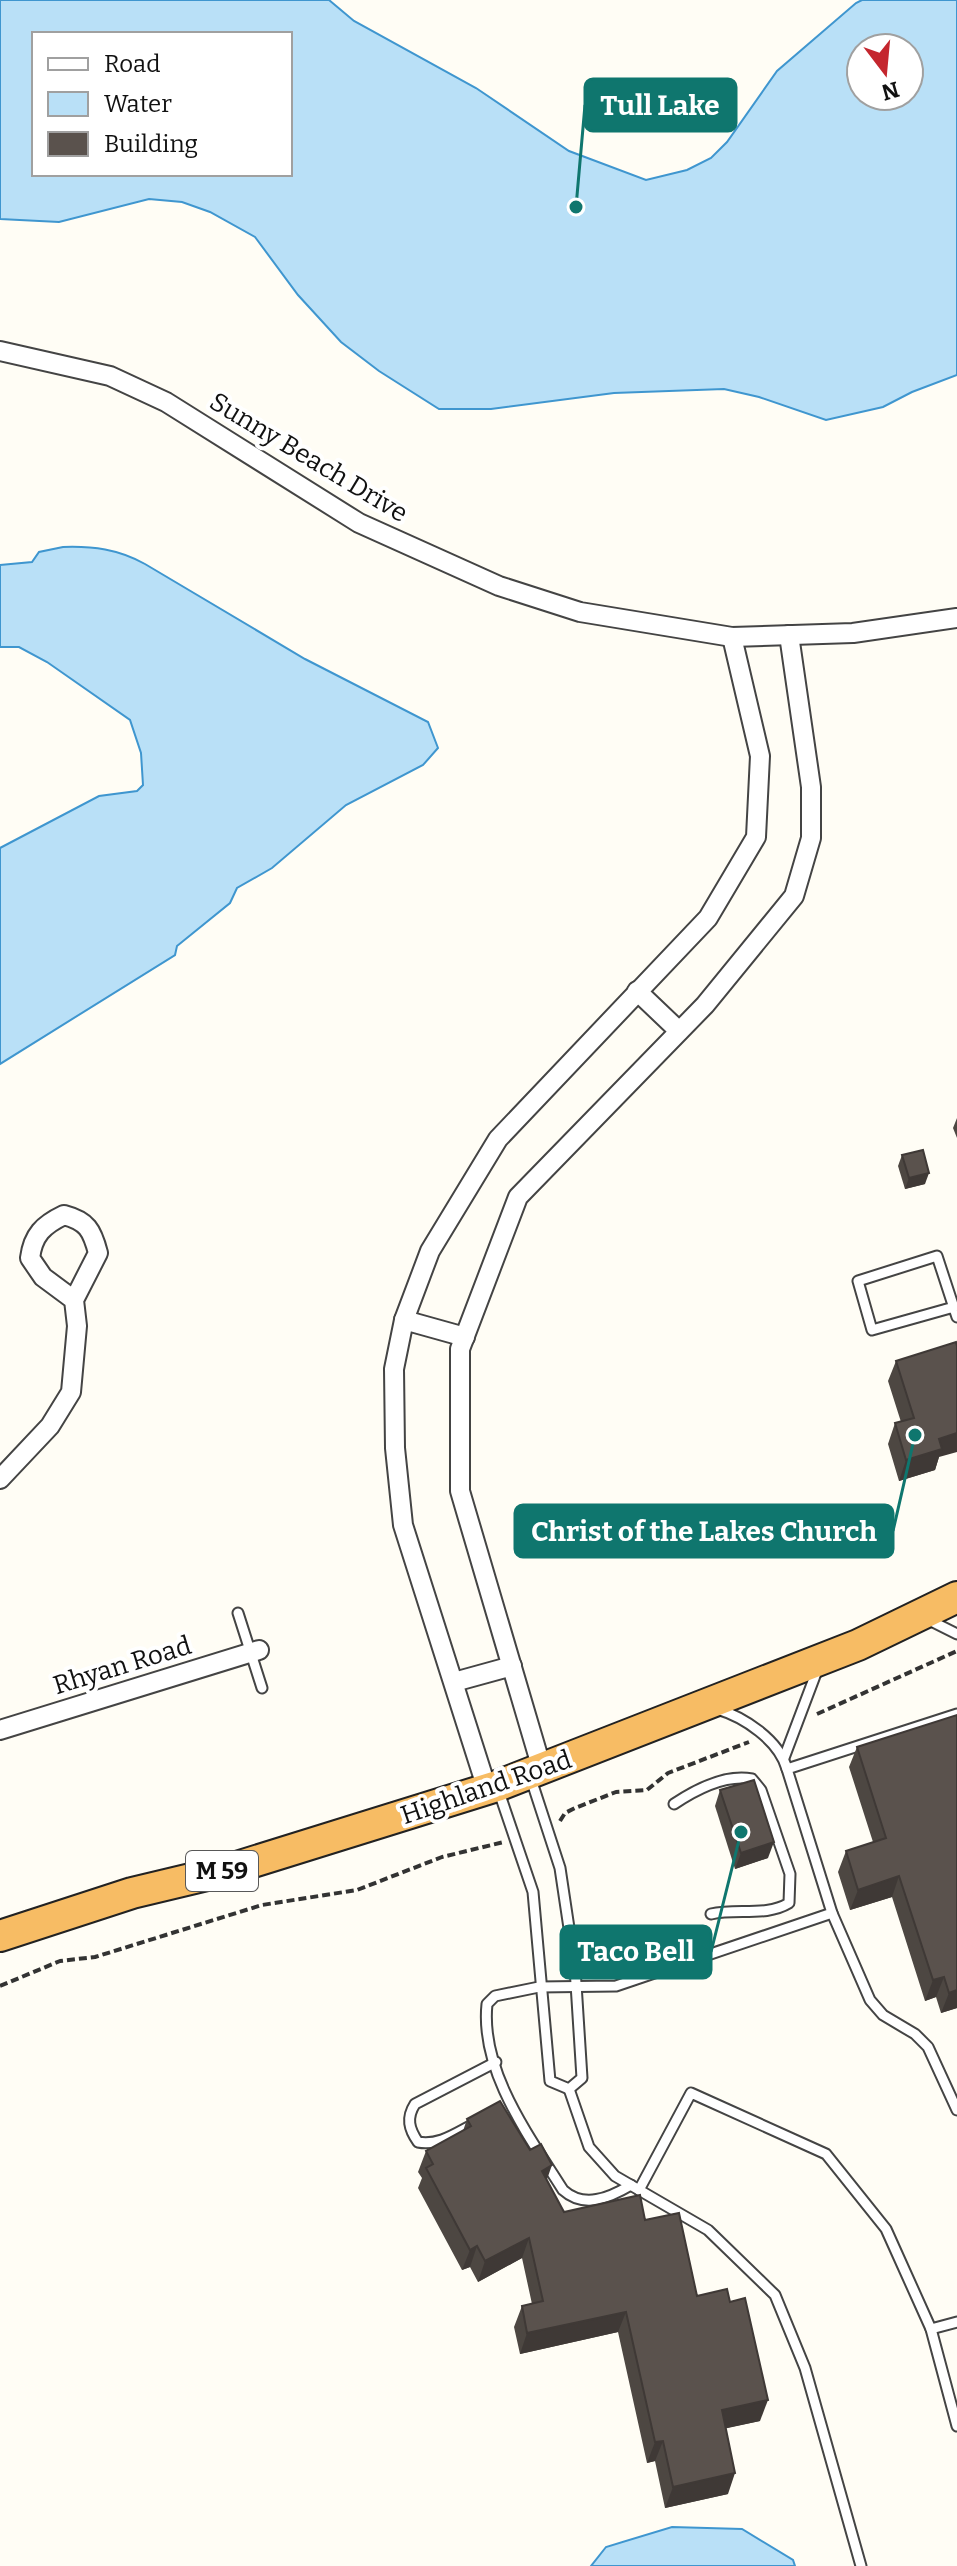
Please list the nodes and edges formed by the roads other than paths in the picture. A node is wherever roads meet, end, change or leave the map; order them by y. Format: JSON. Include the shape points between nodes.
{"nodes":[{"id":1,"x":0,"y":351,"type":"edge"},
{"id":2,"x":957,"y":618,"type":"edge"},
{"id":3,"x":789,"y":635,"type":"junction"},
{"id":4,"x":732,"y":637,"type":"junction"},
{"id":5,"x":637,"y":991,"type":"junction"},
{"id":6,"x":679,"y":1031,"type":"junction"},
{"id":7,"x":74,"y":1300,"type":"junction"},
{"id":8,"x":955,"y":1312,"type":"edge"},
{"id":9,"x":404,"y":1320,"type":"junction"},
{"id":10,"x":465,"y":1337,"type":"junction"},
{"id":11,"x":0,"y":1479,"type":"edge"},
{"id":12,"x":957,"y":1597,"type":"edge"},
{"id":13,"x":238,"y":1613,"type":"dead end"},
{"id":14,"x":921,"y":1616,"type":"junction"},
{"id":15,"x":957,"y":1634,"type":"edge"},
{"id":16,"x":254,"y":1652,"type":"junction"},
{"id":17,"x":821,"y":1660,"type":"junction"},
{"id":18,"x":512,"y":1666,"type":"junction"},
{"id":19,"x":454,"y":1682,"type":"junction"},
{"id":20,"x":262,"y":1688,"type":"dead end"},
{"id":21,"x":708,"y":1706,"type":"junction"},
{"id":22,"x":957,"y":1714,"type":"edge"},
{"id":23,"x":0,"y":1730,"type":"edge"},
{"id":24,"x":786,"y":1764,"type":"junction"},
{"id":25,"x":536,"y":1772,"type":"junction"},
{"id":26,"x":492,"y":1788,"type":"junction"},
{"id":27,"x":674,"y":1804,"type":"dead end"},
{"id":28,"x":832,"y":1913,"type":"junction"},
{"id":29,"x":711,"y":1914,"type":"dead end"},
{"id":30,"x":0,"y":1936,"type":"edge"},
{"id":31,"x":576,"y":1984,"type":"junction"},
{"id":32,"x":539,"y":1987,"type":"junction"},
{"id":33,"x":496,"y":2062,"type":"junction"},
{"id":34,"x":569,"y":2089,"type":"junction"},
{"id":35,"x":510,"y":2104,"type":"junction"},
{"id":36,"x":957,"y":2110,"type":"edge"},
{"id":37,"x":496,"y":2112,"type":"edge"},
{"id":38,"x":482,"y":2119,"type":"edge"},
{"id":39,"x":635,"y":2188,"type":"junction"},
{"id":40,"x":957,"y":2322,"type":"edge"},
{"id":41,"x":931,"y":2329,"type":"junction"},
{"id":42,"x":957,"y":2426,"type":"edge"},
{"id":43,"x":861,"y":2566,"type":"edge"}],
"edges":[{"from":1,"to":4,"type":"street","name":"Sunny Beach Drive","via":[[110,376],[152,395],[359,523],[499,586],[580,612]]},
{"from":2,"to":3,"type":"street","name":"Sunny Beach Drive","via":[[853,633]]},
{"from":3,"to":4,"type":"street","name":"Sunny Beach Drive"},
{"from":3,"to":6,"type":"street","via":[[811,787],[811,838],[794,896]]},
{"from":4,"to":5,"type":"street","via":[[760,756],[756,837],[708,918]]},
{"from":5,"to":6,"type":"street"},
{"from":5,"to":9,"type":"street","via":[[498,1139],[430,1251]]},
{"from":6,"to":10,"type":"street","via":[[518,1197]]},
{"from":7,"to":7,"type":"street","via":[[98,1253],[82,1219],[64,1215],[47,1222],[32,1240],[30,1258],[43,1277]]},
{"from":7,"to":11,"type":"street","via":[[71,1392],[50,1426]]},
{"from":8,"to":8,"type":"lane","via":[[937,1256],[858,1281],[872,1330]]},
{"from":9,"to":10,"type":"street"},
{"from":9,"to":19,"type":"street","via":[[394,1369],[403,1525]]},
{"from":10,"to":18,"type":"street","via":[[460,1349],[460,1491]]},
{"from":12,"to":14,"type":"highway","name":"Highland Road","number":"M 59"},
{"from":13,"to":16,"type":"lane"},
{"from":14,"to":15,"type":"lane"},
{"from":14,"to":17,"type":"highway","name":"Highland Road","number":"M 59"},
{"from":16,"to":20,"type":"lane"},
{"from":16,"to":23,"type":"street","name":"Rhyan Road"},
{"from":17,"to":21,"type":"highway","name":"Highland Road","number":"M 59"},
{"from":17,"to":24,"type":"lane"},
{"from":18,"to":19,"type":"street"},
{"from":18,"to":25,"type":"street"},
{"from":19,"to":26,"type":"street"},
{"from":21,"to":24,"type":"lane","via":[[738,1715]]},
{"from":21,"to":25,"type":"highway","name":"Highland Road","number":"M 59"},
{"from":22,"to":24,"type":"lane"},
{"from":24,"to":28,"type":"lane"},
{"from":25,"to":26,"type":"highway","name":"Highland Road","number":"M 59"},
{"from":25,"to":31,"type":"lane","via":[[560,1868]]},
{"from":26,"to":30,"type":"highway","name":"Highland Road","number":"M 59"},
{"from":26,"to":32,"type":"lane","via":[[533,1892]]},
{"from":27,"to":29,"type":"lane","via":[[727,1780],[752,1779],[761,1790],[790,1874],[789,1903],[777,1910]]},
{"from":28,"to":31,"type":"lane","via":[[616,1986]]},
{"from":28,"to":36,"type":"lane","via":[[870,2000],[928,2047]]},
{"from":31,"to":32,"type":"lane"},
{"from":31,"to":34,"type":"lane","via":[[582,2078]]},
{"from":32,"to":33,"type":"lane","via":[[495,1996],[487,2004],[486,2028]]},
{"from":32,"to":34,"type":"lane","via":[[550,2081]]},
{"from":33,"to":35,"type":"lane"},
{"from":33,"to":38,"type":"lane","via":[[415,2104],[409,2126],[418,2142],[435,2143]]},
{"from":34,"to":39,"type":"lane","via":[[589,2147],[615,2176]]},
{"from":35,"to":37,"type":"lane"},
{"from":35,"to":39,"type":"lane","via":[[574,2200]]},
{"from":39,"to":41,"type":"lane","via":[[691,2093],[826,2154],[886,2229]]},
{"from":39,"to":43,"type":"lane","via":[[708,2230],[775,2295],[805,2368]]},
{"from":40,"to":41,"type":"lane"},
{"from":41,"to":42,"type":"lane"}]}
